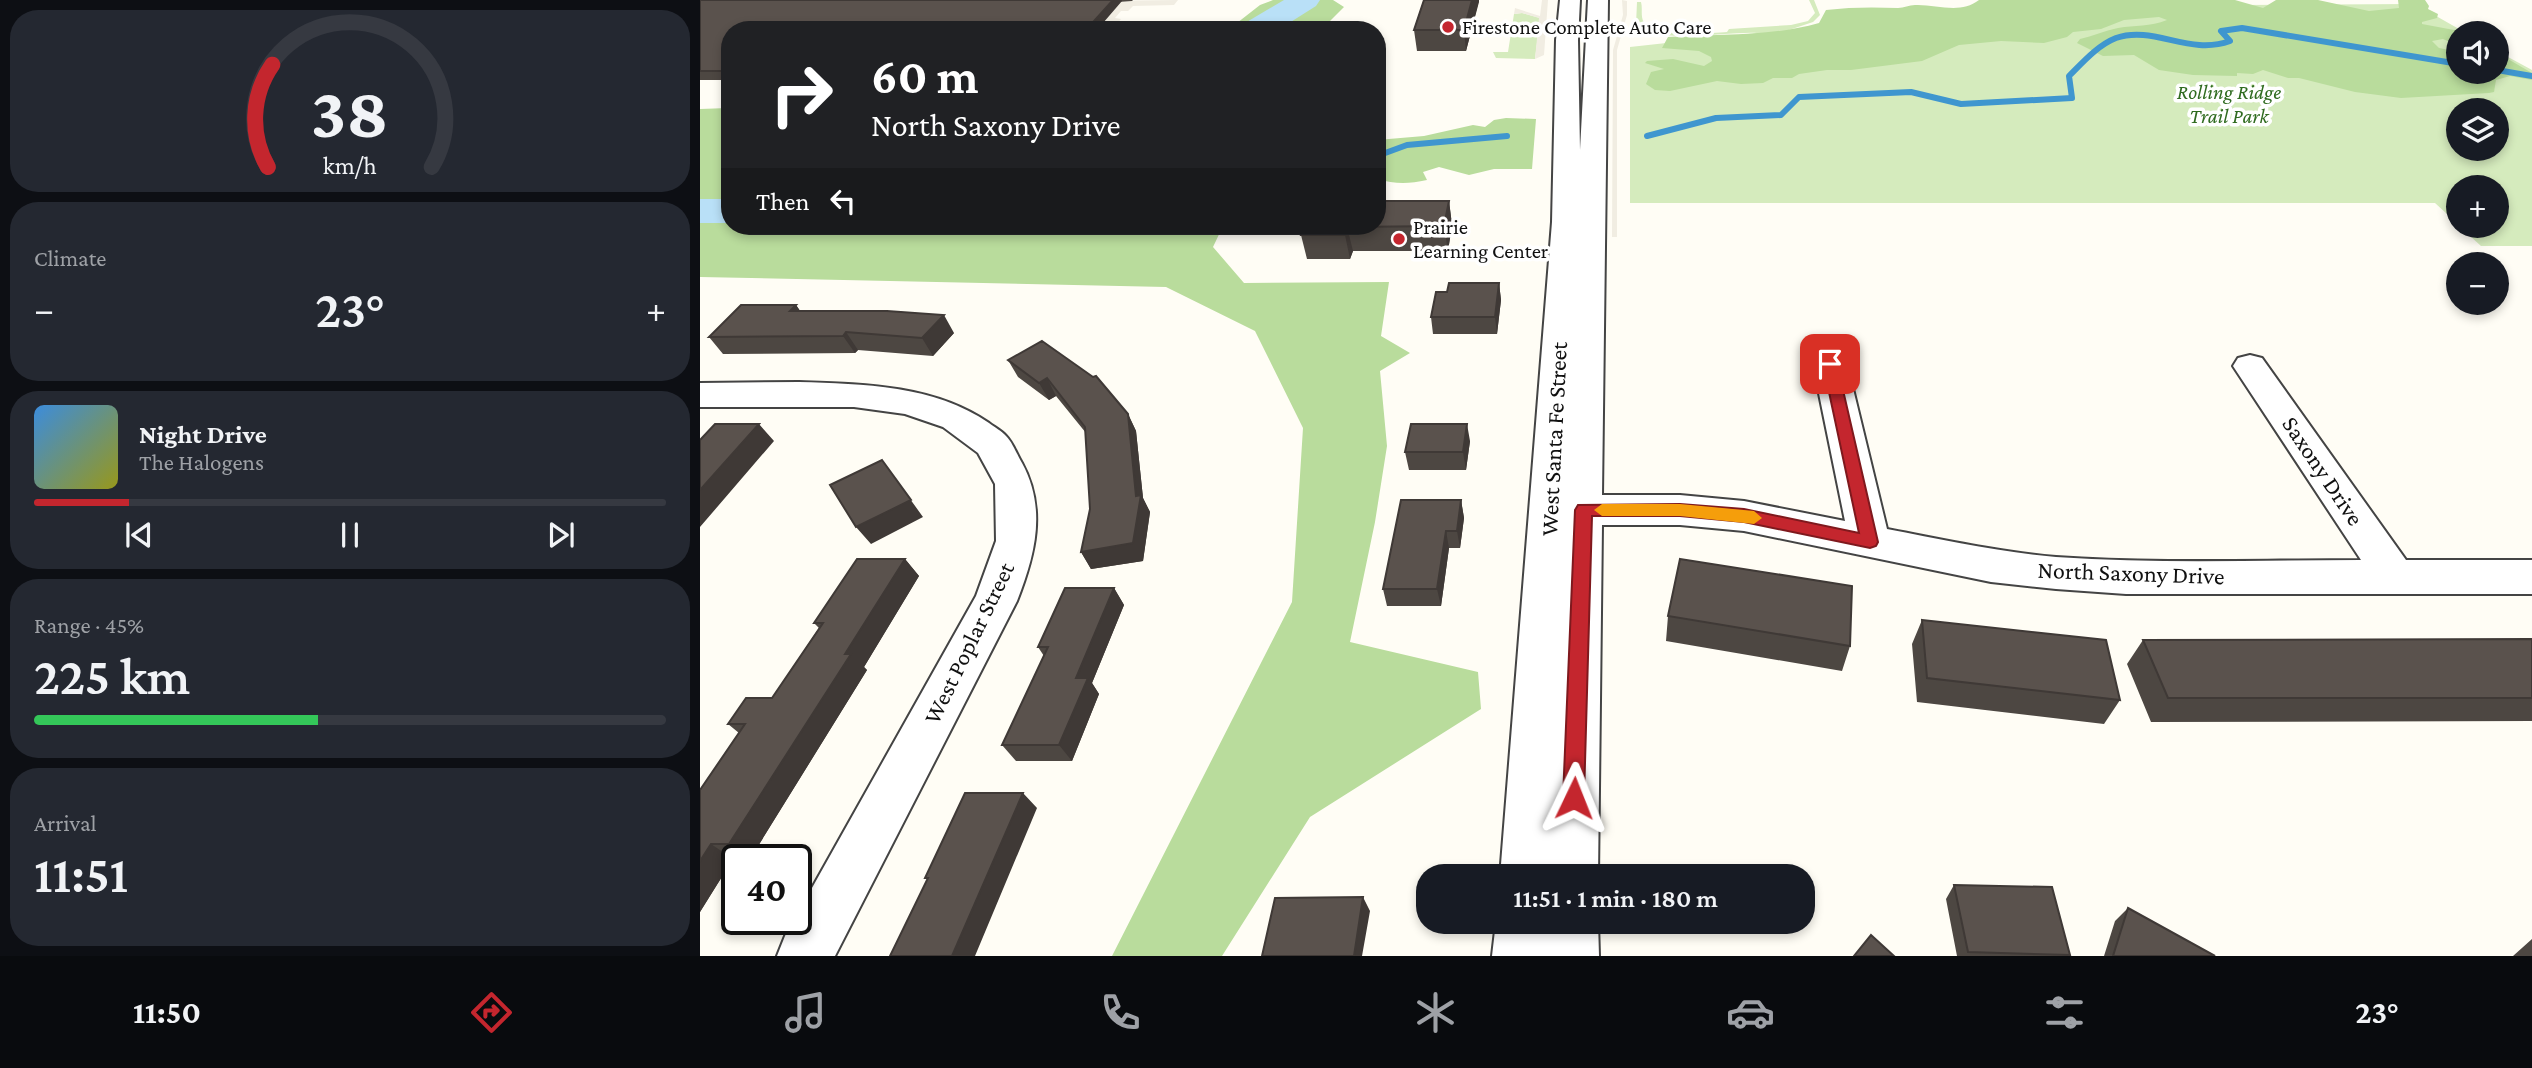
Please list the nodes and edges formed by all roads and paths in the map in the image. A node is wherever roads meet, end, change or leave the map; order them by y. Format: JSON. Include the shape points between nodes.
{"nodes":[{"id":1,"x":1570,"y":0,"type":"edge"},
{"id":2,"x":1598,"y":0,"type":"edge"},
{"id":3,"x":1830,"y":364,"type":"dead end"},
{"id":4,"x":2250,"y":366,"type":"dead end"},
{"id":5,"x":700,"y":395,"type":"edge"},
{"id":6,"x":1567,"y":510,"type":"junction"},
{"id":7,"x":1870,"y":542,"type":"junction"},
{"id":8,"x":2395,"y":577,"type":"junction"},
{"id":9,"x":2532,"y":577,"type":"edge"},
{"id":10,"x":1528,"y":864,"type":"edge"},
{"id":11,"x":1571,"y":864,"type":"edge"},
{"id":12,"x":1522,"y":934,"type":"edge"},
{"id":13,"x":1571,"y":934,"type":"edge"},
{"id":14,"x":805,"y":956,"type":"edge"},
{"id":15,"x":1520,"y":956,"type":"edge"},
{"id":16,"x":1571,"y":956,"type":"edge"}],
"edges":[{"from":1,"to":6,"type":"street","name":"West Santa Fe Street"},
{"from":2,"to":6,"type":"street","name":"West Santa Fe Street"},
{"from":3,"to":7,"type":"street"},
{"from":4,"to":8,"type":"street","name":"Saxony Drive"},
{"from":5,"to":14,"type":"street","name":"West Poplar Street","via":[[864,395],[934,408],[967,423],[996,447],[1017,497],[1016,541],[995,601]]},
{"from":6,"to":7,"type":"street","name":"North Saxony Drive","via":[[1680,510],[1744,516]]},
{"from":6,"to":10,"type":"street","name":"West Santa Fe Street"},
{"from":6,"to":11,"type":"street","name":"West Santa Fe Street"},
{"from":7,"to":8,"type":"street","name":"North Saxony Drive","via":[[1991,566],[2056,573]]},
{"from":8,"to":9,"type":"street","name":"North Saxony Drive"},
{"from":12,"to":15,"type":"street"},
{"from":13,"to":16,"type":"street"}]}
